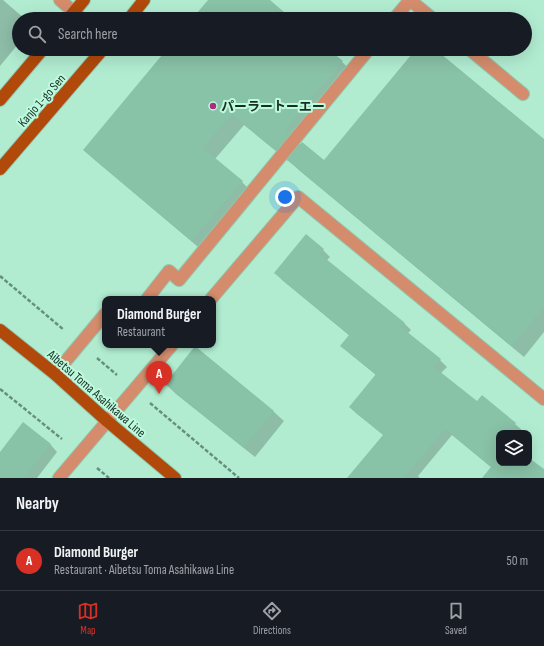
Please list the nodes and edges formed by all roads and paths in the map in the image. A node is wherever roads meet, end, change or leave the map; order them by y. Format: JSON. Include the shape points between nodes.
{"nodes":[{"id":1,"x":60,"y":0,"type":"edge"},
{"id":2,"x":84,"y":0,"type":"edge"},
{"id":3,"x":144,"y":0,"type":"edge"},
{"id":4,"x":410,"y":0,"type":"edge"},
{"id":5,"x":70,"y":12,"type":"edge"},
{"id":6,"x":77,"y":12,"type":"edge"},
{"id":7,"x":135,"y":12,"type":"edge"},
{"id":8,"x":400,"y":12,"type":"edge"},
{"id":9,"x":425,"y":12,"type":"edge"},
{"id":10,"x":37,"y":56,"type":"edge"},
{"id":11,"x":97,"y":56,"type":"edge"},
{"id":12,"x":363,"y":56,"type":"edge"},
{"id":13,"x":478,"y":56,"type":"edge"},
{"id":14,"x":524,"y":94,"type":"dead end"},
{"id":15,"x":0,"y":100,"type":"edge"},
{"id":16,"x":0,"y":170,"type":"edge"},
{"id":17,"x":149,"y":296,"type":"edge"},
{"id":18,"x":214,"y":296,"type":"edge"},
{"id":19,"x":102,"y":318,"type":"edge"},
{"id":20,"x":0,"y":330,"type":"edge"},
{"id":21,"x":169,"y":348,"type":"edge"},
{"id":22,"x":55,"y":374,"type":"junction"},
{"id":23,"x":0,"y":389,"type":"edge"},
{"id":24,"x":544,"y":399,"type":"edge"},
{"id":25,"x":107,"y":421,"type":"junction"},
{"id":26,"x":80,"y":453,"type":"junction"},
{"id":27,"x":59,"y":478,"type":"edge"},
{"id":28,"x":109,"y":478,"type":"edge"},
{"id":29,"x":175,"y":478,"type":"edge"}],
"edges":[{"from":1,"to":5,"type":"street"},
{"from":2,"to":6,"type":"main road"},
{"from":3,"to":7,"type":"main road"},
{"from":4,"to":8,"type":"street"},
{"from":4,"to":9,"type":"street"},
{"from":10,"to":15,"type":"main road"},
{"from":11,"to":16,"type":"main road","name":"Kanjo 1-go Sen"},
{"from":12,"to":17,"type":"street","via":[[179,280],[169,271]]},
{"from":13,"to":14,"type":"street"},
{"from":18,"to":24,"type":"street","via":[[298,197]]},
{"from":19,"to":22,"type":"street"},
{"from":20,"to":22,"type":"main road","name":"Aibetsu Toma Asahikawa Line"},
{"from":21,"to":25,"type":"street"},
{"from":22,"to":25,"type":"main road","name":"Aibetsu Toma Asahikawa Line"},
{"from":23,"to":26,"type":"path"},
{"from":25,"to":26,"type":"street"},
{"from":25,"to":29,"type":"main road","name":"Aibetsu Toma Asahikawa Line"},
{"from":26,"to":27,"type":"street"},
{"from":26,"to":28,"type":"path"}]}
